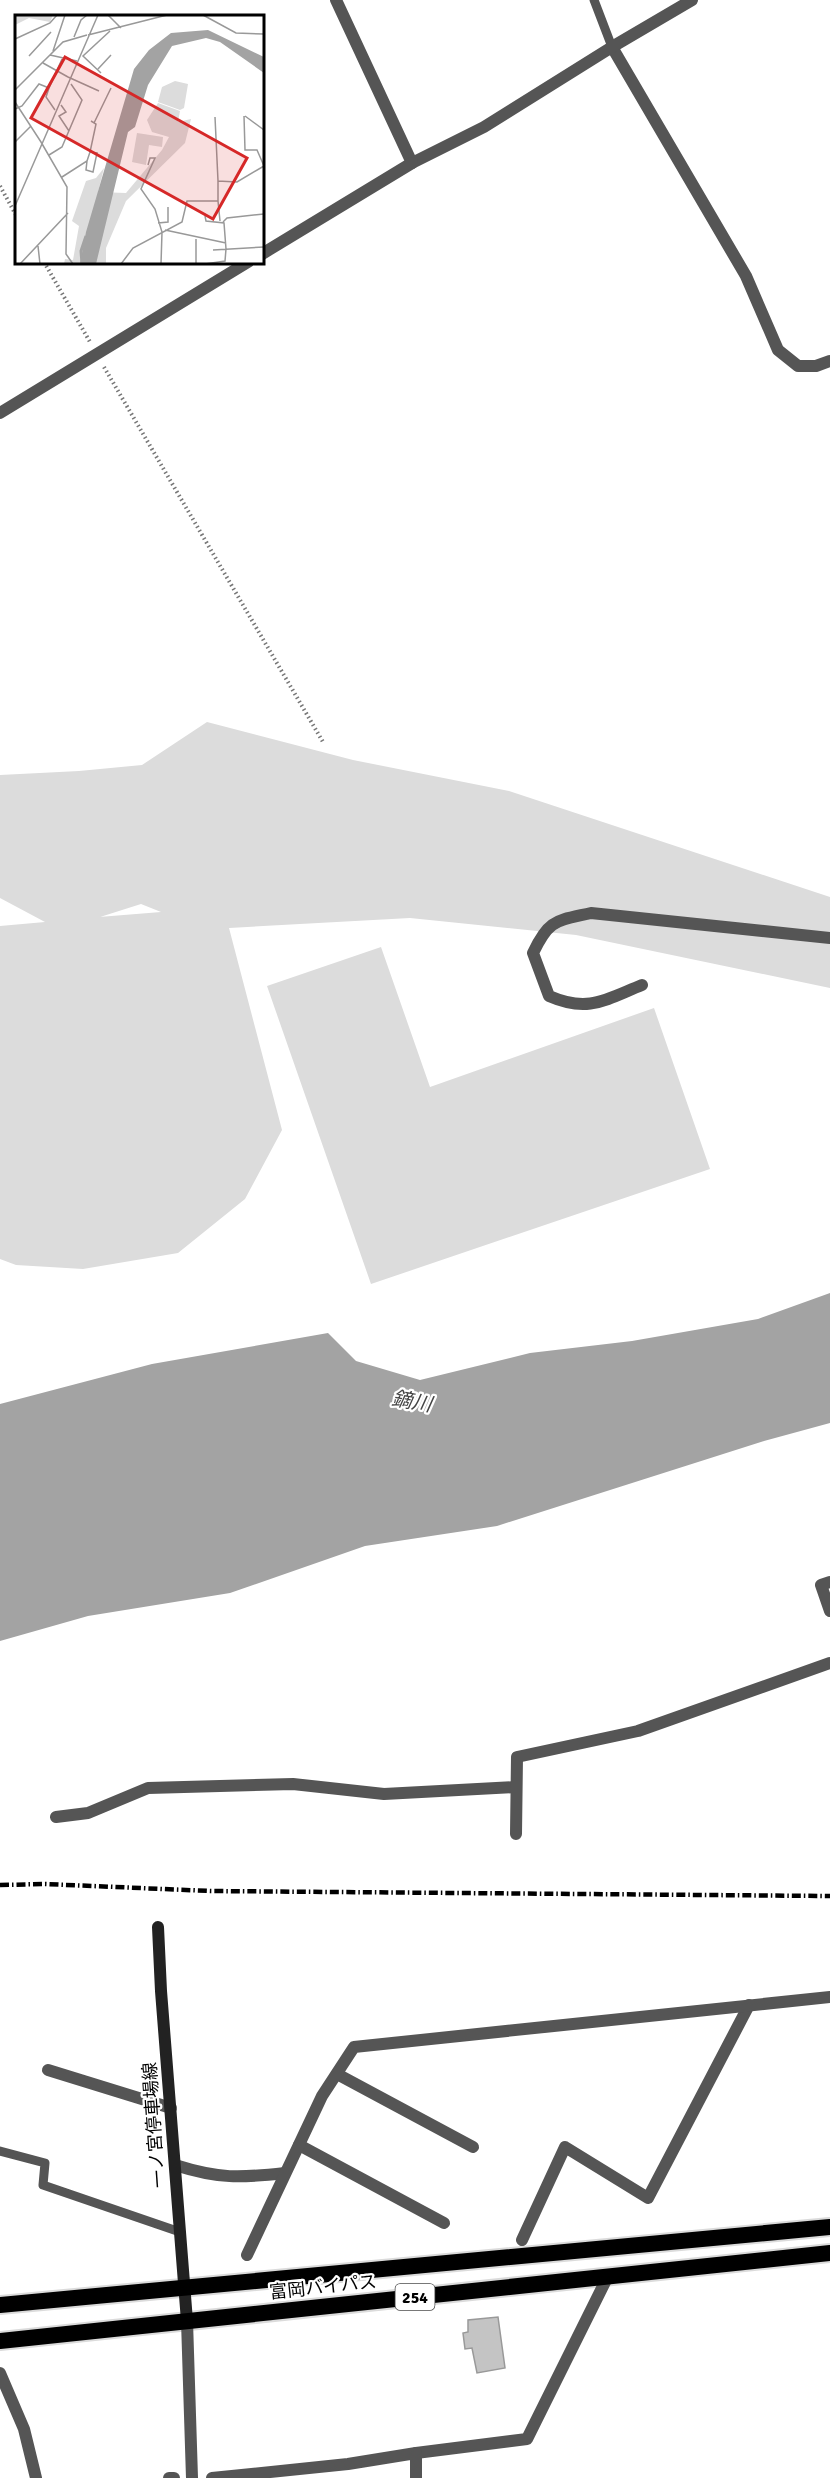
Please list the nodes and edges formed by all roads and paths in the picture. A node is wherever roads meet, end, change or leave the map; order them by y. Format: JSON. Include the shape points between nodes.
{"nodes":[{"id":1,"x":336,"y":0,"type":"edge"},
{"id":2,"x":594,"y":0,"type":"edge"},
{"id":3,"x":692,"y":0,"type":"edge"},
{"id":4,"x":612,"y":47,"type":"junction"},
{"id":5,"x":412,"y":163,"type":"junction"},
{"id":6,"x":0,"y":186,"type":"edge"},
{"id":7,"x":15,"y":213,"type":"edge"},
{"id":8,"x":264,"y":253,"type":"edge"},
{"id":9,"x":45,"y":264,"type":"edge"},
{"id":10,"x":245,"y":264,"type":"edge"},
{"id":11,"x":97,"y":354,"type":"junction"},
{"id":12,"x":830,"y":361,"type":"edge"},
{"id":13,"x":0,"y":413,"type":"edge"},
{"id":14,"x":323,"y":742,"type":"dead end"},
{"id":15,"x":830,"y":938,"type":"edge"},
{"id":16,"x":642,"y":985,"type":"dead end"},
{"id":17,"x":830,"y":1582,"type":"edge"},
{"id":18,"x":830,"y":1611,"type":"edge"},
{"id":19,"x":830,"y":1663,"type":"edge"},
{"id":20,"x":516,"y":1787,"type":"junction"},
{"id":21,"x":56,"y":1817,"type":"dead end"},
{"id":22,"x":516,"y":1834,"type":"dead end"},
{"id":23,"x":158,"y":1927,"type":"dead end"},
{"id":24,"x":830,"y":1996,"type":"edge"},
{"id":25,"x":749,"y":2005,"type":"junction"},
{"id":26,"x":48,"y":2070,"type":"dead end"},
{"id":27,"x":337,"y":2074,"type":"junction"},
{"id":28,"x":171,"y":2108,"type":"junction"},
{"id":29,"x":299,"y":2145,"type":"junction"},
{"id":30,"x":473,"y":2147,"type":"dead end"},
{"id":31,"x":0,"y":2151,"type":"edge"},
{"id":32,"x":175,"y":2165,"type":"junction"},
{"id":33,"x":285,"y":2173,"type":"junction"},
{"id":34,"x":444,"y":2223,"type":"dead end"},
{"id":35,"x":830,"y":2227,"type":"edge"},
{"id":36,"x":180,"y":2232,"type":"junction"},
{"id":37,"x":522,"y":2241,"type":"dead end"},
{"id":38,"x":830,"y":2253,"type":"edge"},
{"id":39,"x":247,"y":2255,"type":"dead end"},
{"id":40,"x":608,"y":2276,"type":"junction"},
{"id":41,"x":183,"y":2289,"type":"junction"},
{"id":42,"x":0,"y":2305,"type":"edge"},
{"id":43,"x":187,"y":2321,"type":"junction"},
{"id":44,"x":0,"y":2341,"type":"edge"},
{"id":45,"x":0,"y":2373,"type":"edge"},
{"id":46,"x":416,"y":2453,"type":"junction"},
{"id":47,"x":36,"y":2478,"type":"edge"},
{"id":48,"x":169,"y":2478,"type":"edge"},
{"id":49,"x":174,"y":2478,"type":"edge"},
{"id":50,"x":192,"y":2478,"type":"edge"},
{"id":51,"x":212,"y":2478,"type":"edge"},
{"id":52,"x":416,"y":2478,"type":"edge"}],
"edges":[{"from":1,"to":5,"type":"street"},
{"from":2,"to":4,"type":"lane"},
{"from":3,"to":4,"type":"street"},
{"from":4,"to":5,"type":"street","via":[[484,127]]},
{"from":4,"to":12,"type":"street","via":[[746,276],[778,350],[798,366]]},
{"from":5,"to":8,"type":"street"},
{"from":6,"to":7,"type":"path"},
{"from":9,"to":11,"type":"path"},
{"from":10,"to":11,"type":"street"},
{"from":11,"to":13,"type":"street"},
{"from":11,"to":14,"type":"path"},
{"from":15,"to":16,"type":"street","via":[[591,913],[556,921],[543,932],[533,953],[549,996],[568,1004],[595,1004]]},
{"from":17,"to":18,"type":"street","via":[[821,1585]]},
{"from":19,"to":20,"type":"street","via":[[638,1731],[517,1758]]},
{"from":20,"to":21,"type":"street","via":[[384,1794],[293,1784],[148,1788],[88,1814]]},
{"from":20,"to":22,"type":"street"},
{"from":23,"to":28,"type":"main road","name":"一ノ宮停車場線"},
{"from":24,"to":25,"type":"street"},
{"from":25,"to":27,"type":"street","via":[[354,2047]]},
{"from":25,"to":37,"type":"street","via":[[648,2198],[565,2147]]},
{"from":26,"to":28,"type":"street"},
{"from":27,"to":29,"type":"street"},
{"from":27,"to":30,"type":"street"},
{"from":28,"to":32,"type":"main road","name":"一ノ宮停車場線"},
{"from":29,"to":33,"type":"street"},
{"from":29,"to":34,"type":"street"},
{"from":31,"to":36,"type":"lane","via":[[45,2163],[43,2185]]},
{"from":32,"to":33,"type":"street","via":[[218,2177]]},
{"from":32,"to":36,"type":"main road","name":"一ノ宮停車場線"},
{"from":33,"to":39,"type":"street"},
{"from":35,"to":41,"type":"highway","name":"富岡バイパス","number":"254"},
{"from":36,"to":41,"type":"main road","name":"一ノ宮停車場線"},
{"from":38,"to":40,"type":"highway","name":"富岡バイパス","number":"254"},
{"from":40,"to":43,"type":"highway","name":"富岡バイパス","number":"254"},
{"from":40,"to":46,"type":"street","via":[[527,2439]]},
{"from":41,"to":42,"type":"highway","name":"富岡バイパス","number":"254"},
{"from":41,"to":43,"type":"main road","name":"一ノ宮停車場線"},
{"from":43,"to":44,"type":"highway","name":"富岡バイパス","number":"254"},
{"from":43,"to":50,"type":"street"},
{"from":45,"to":47,"type":"street","via":[[24,2429]]},
{"from":46,"to":51,"type":"street"},
{"from":46,"to":52,"type":"street"},
{"from":48,"to":49,"type":"street"}]}
